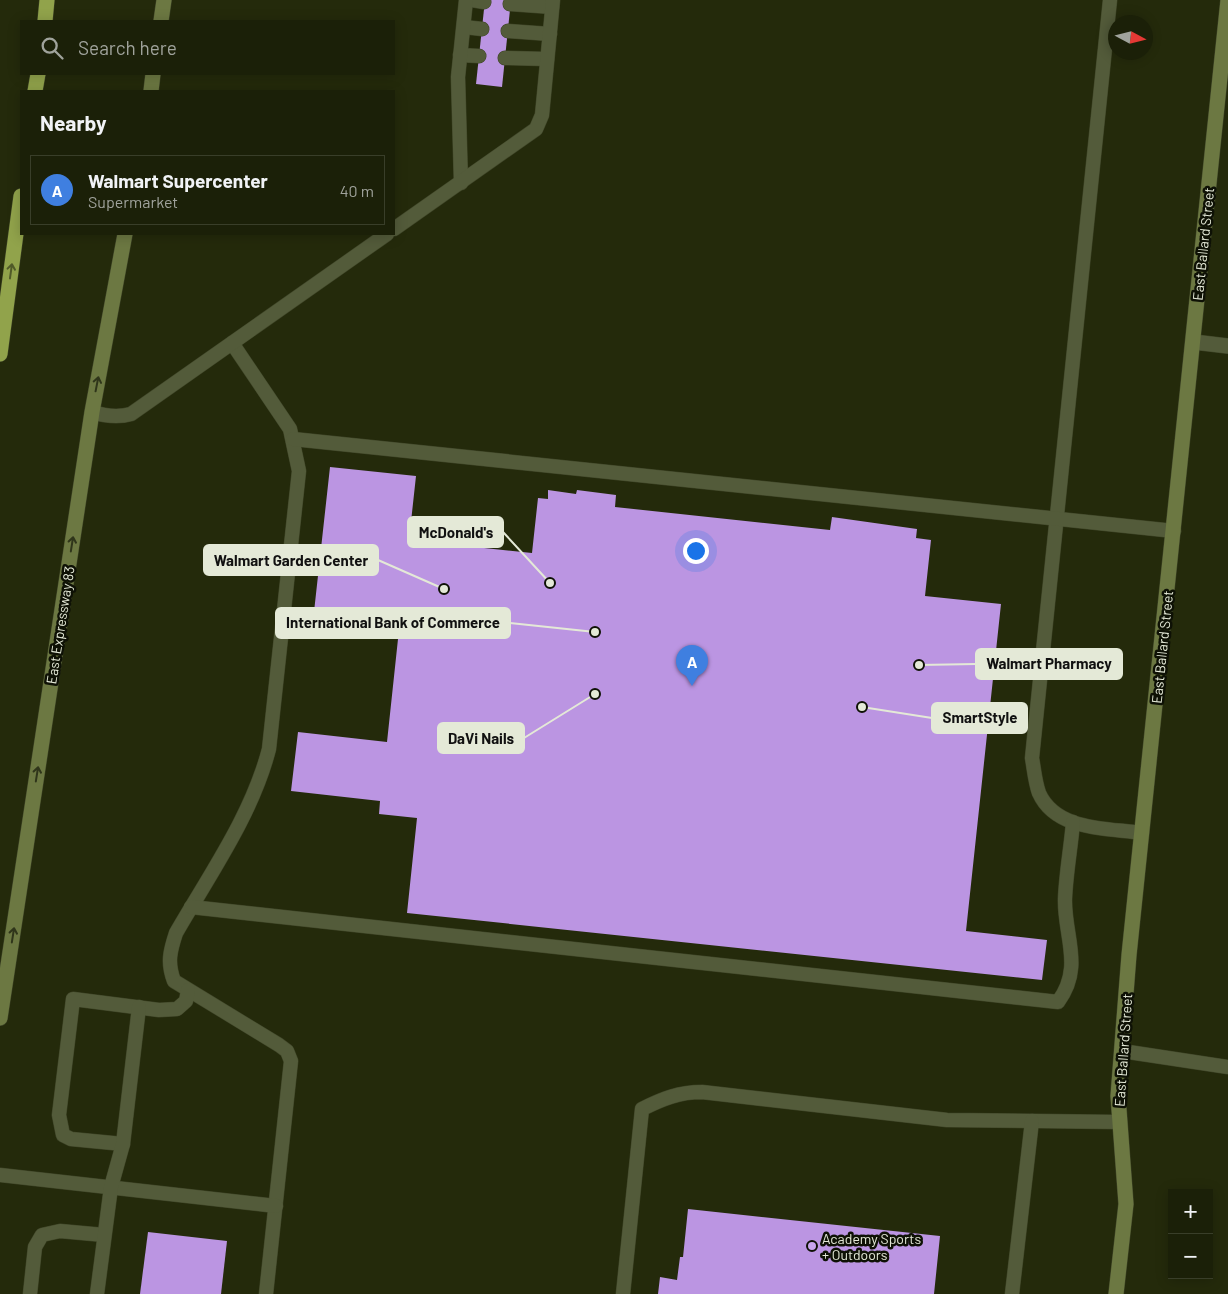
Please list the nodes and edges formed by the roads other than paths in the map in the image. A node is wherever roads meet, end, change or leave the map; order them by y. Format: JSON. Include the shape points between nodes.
{"nodes":[{"id":1,"x":48,"y":0,"type":"edge"},
{"id":2,"x":164,"y":0,"type":"edge"},
{"id":3,"x":466,"y":0,"type":"edge"},
{"id":4,"x":1110,"y":0,"type":"edge"},
{"id":5,"x":1228,"y":0,"type":"edge"},
{"id":6,"x":510,"y":4,"type":"dead end"},
{"id":7,"x":552,"y":4,"type":"edge"},
{"id":8,"x":45,"y":20,"type":"edge"},
{"id":9,"x":161,"y":20,"type":"edge"},
{"id":10,"x":464,"y":27,"type":"junction"},
{"id":11,"x":482,"y":29,"type":"dead end"},
{"id":12,"x":508,"y":31,"type":"dead end"},
{"id":13,"x":550,"y":34,"type":"junction"},
{"id":14,"x":460,"y":55,"type":"junction"},
{"id":15,"x":479,"y":56,"type":"dead end"},
{"id":16,"x":505,"y":58,"type":"dead end"},
{"id":17,"x":547,"y":59,"type":"junction"},
{"id":18,"x":38,"y":75,"type":"edge"},
{"id":19,"x":153,"y":75,"type":"edge"},
{"id":20,"x":35,"y":90,"type":"edge"},
{"id":21,"x":151,"y":90,"type":"edge"},
{"id":22,"x":461,"y":183,"type":"junction"},
{"id":23,"x":20,"y":204,"type":"edge"},
{"id":24,"x":395,"y":228,"type":"edge"},
{"id":25,"x":125,"y":235,"type":"edge"},
{"id":26,"x":386,"y":235,"type":"edge"},
{"id":27,"x":1194,"y":342,"type":"junction"},
{"id":28,"x":232,"y":343,"type":"junction"},
{"id":29,"x":1228,"y":346,"type":"edge"},
{"id":30,"x":0,"y":354,"type":"edge"},
{"id":31,"x":92,"y":412,"type":"junction"},
{"id":32,"x":293,"y":438,"type":"junction"},
{"id":33,"x":1055,"y":518,"type":"junction"},
{"id":34,"x":1174,"y":530,"type":"junction"},
{"id":35,"x":1073,"y":822,"type":"junction"},
{"id":36,"x":1142,"y":833,"type":"junction"},
{"id":37,"x":191,"y":907,"type":"junction"},
{"id":38,"x":188,"y":990,"type":"junction"},
{"id":39,"x":139,"y":1007,"type":"junction"},
{"id":40,"x":0,"y":1018,"type":"edge"},
{"id":41,"x":1122,"y":1051,"type":"junction"},
{"id":42,"x":1228,"y":1067,"type":"edge"},
{"id":43,"x":1032,"y":1121,"type":"junction"},
{"id":44,"x":1120,"y":1122,"type":"junction"},
{"id":45,"x":123,"y":1144,"type":"junction"},
{"id":46,"x":0,"y":1175,"type":"edge"},
{"id":47,"x":111,"y":1187,"type":"junction"},
{"id":48,"x":276,"y":1206,"type":"junction"},
{"id":49,"x":104,"y":1235,"type":"junction"},
{"id":50,"x":30,"y":1294,"type":"edge"},
{"id":51,"x":97,"y":1294,"type":"edge"},
{"id":52,"x":266,"y":1294,"type":"edge"},
{"id":53,"x":623,"y":1294,"type":"edge"},
{"id":54,"x":1012,"y":1294,"type":"edge"},
{"id":55,"x":1116,"y":1294,"type":"edge"}],
"edges":[{"from":1,"to":8,"type":"highway"},
{"from":2,"to":9,"type":"street"},
{"from":3,"to":10,"type":"lane"},
{"from":4,"to":33,"type":"lane"},
{"from":5,"to":27,"type":"street","name":"East Ballard Street"},
{"from":6,"to":7,"type":"lane"},
{"from":7,"to":13,"type":"lane"},
{"from":10,"to":11,"type":"lane"},
{"from":10,"to":14,"type":"lane"},
{"from":12,"to":13,"type":"lane"},
{"from":13,"to":17,"type":"lane"},
{"from":14,"to":15,"type":"lane"},
{"from":14,"to":22,"type":"lane"},
{"from":16,"to":17,"type":"lane"},
{"from":17,"to":22,"type":"lane","via":[[542,115],[536,129]]},
{"from":18,"to":20,"type":"highway"},
{"from":19,"to":21,"type":"street"},
{"from":22,"to":24,"type":"lane"},
{"from":30,"to":23,"type":"highway","one_way":true},
{"from":31,"to":25,"type":"street","name":"East Expressway 83","one_way":true},
{"from":26,"to":28,"type":"lane"},
{"from":27,"to":29,"type":"street"},
{"from":27,"to":34,"type":"street","name":"East Ballard Street"},
{"from":28,"to":31,"type":"lane","via":[[131,414],[108,416]]},
{"from":28,"to":32,"type":"lane","via":[[280,411]]},
{"from":40,"to":31,"type":"street","name":"East Expressway 83","one_way":true},
{"from":32,"to":33,"type":"lane"},
{"from":32,"to":37,"type":"lane","via":[[299,471],[269,749],[263,773],[246,811]]},
{"from":33,"to":34,"type":"lane"},
{"from":33,"to":35,"type":"lane","via":[[1032,758],[1040,793],[1054,814]]},
{"from":34,"to":36,"type":"street","name":"East Ballard Street"},
{"from":35,"to":36,"type":"lane"},
{"from":35,"to":37,"type":"lane","via":[[1065,900],[1072,945],[1071,968],[1068,988],[1058,1002]]},
{"from":36,"to":41,"type":"street","name":"East Ballard Street"},
{"from":37,"to":38,"type":"lane","via":[[169,953],[169,968],[174,981]]},
{"from":38,"to":39,"type":"lane","via":[[186,1001],[177,1009]]},
{"from":38,"to":48,"type":"lane","via":[[287,1051],[291,1061]]},
{"from":39,"to":45,"type":"lane"},
{"from":39,"to":45,"type":"lane","via":[[73,999],[59,1115],[63,1135],[71,1139]]},
{"from":41,"to":42,"type":"lane"},
{"from":41,"to":44,"type":"street","name":"East Ballard Street","via":[[1118,1096]]},
{"from":43,"to":44,"type":"lane"},
{"from":43,"to":53,"type":"lane","via":[[947,1120],[702,1092],[684,1092],[664,1098],[642,1109]]},
{"from":43,"to":54,"type":"lane"},
{"from":44,"to":55,"type":"street","name":"East Ballard Street","via":[[1126,1204]]},
{"from":45,"to":47,"type":"lane"},
{"from":46,"to":47,"type":"lane"},
{"from":47,"to":48,"type":"lane"},
{"from":47,"to":49,"type":"lane"},
{"from":48,"to":52,"type":"lane"},
{"from":49,"to":50,"type":"lane","via":[[60,1231],[42,1235],[35,1247]]},
{"from":49,"to":51,"type":"lane"}]}
